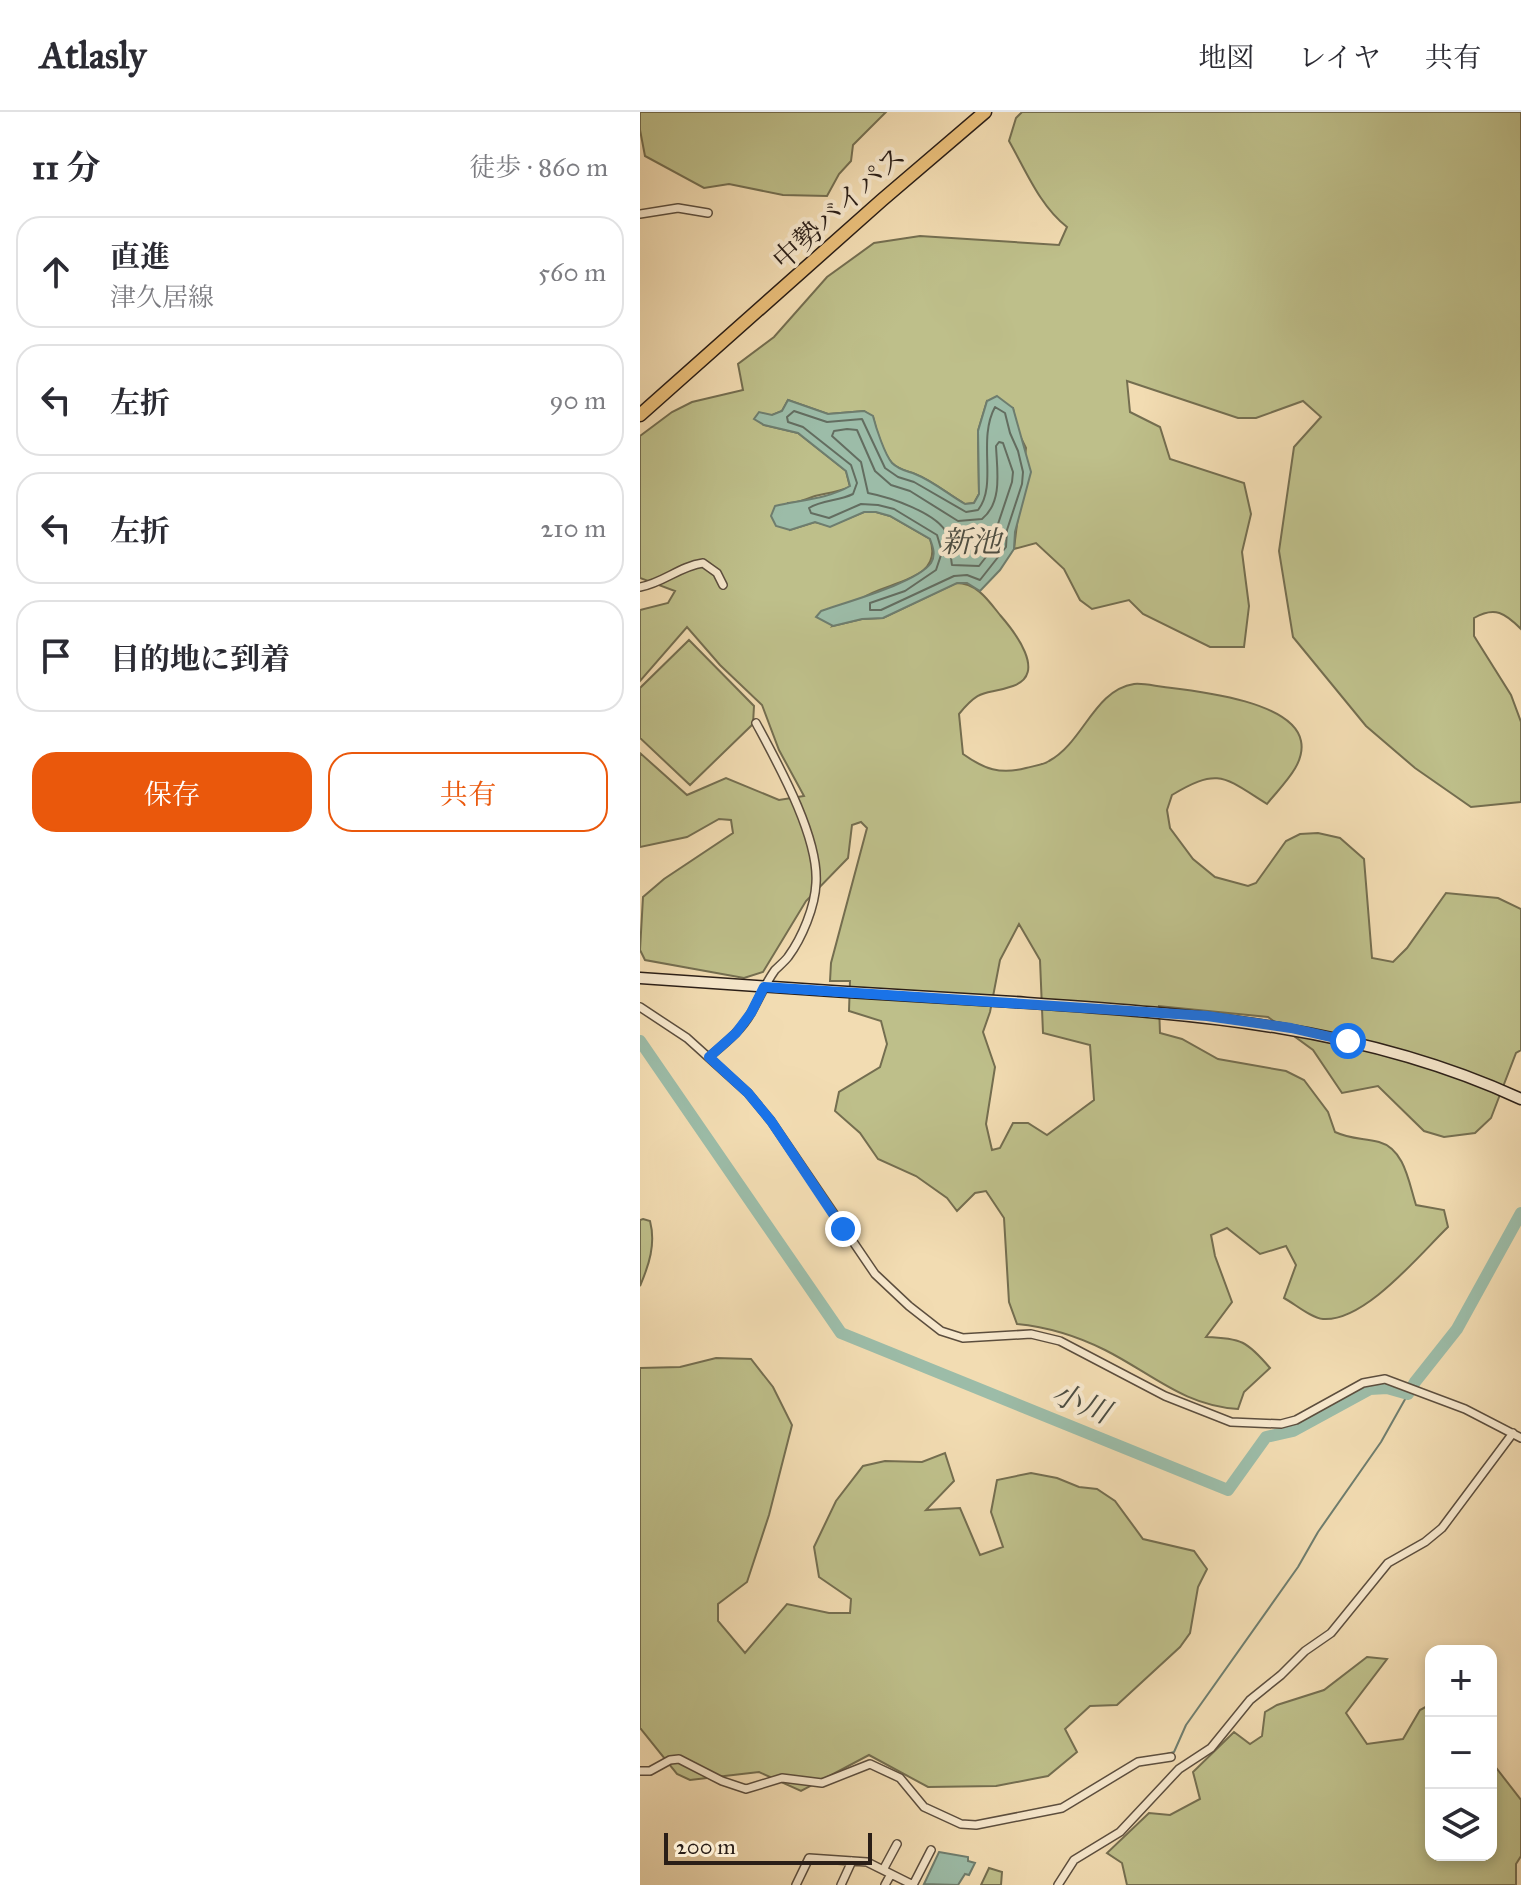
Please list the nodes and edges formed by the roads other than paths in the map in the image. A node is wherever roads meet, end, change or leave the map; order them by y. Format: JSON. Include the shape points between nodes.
{"nodes":[{"id":1,"x":985,"y":112,"type":"edge"},
{"id":2,"x":708,"y":213,"type":"dead end"},
{"id":3,"x":640,"y":214,"type":"edge"},
{"id":4,"x":640,"y":418,"type":"edge"},
{"id":5,"x":723,"y":585,"type":"dead end"},
{"id":6,"x":640,"y":587,"type":"edge"},
{"id":7,"x":756,"y":723,"type":"dead end"},
{"id":8,"x":640,"y":978,"type":"edge"},
{"id":9,"x":764,"y":987,"type":"junction"},
{"id":10,"x":640,"y":1007,"type":"edge"},
{"id":11,"x":709,"y":1057,"type":"junction"},
{"id":12,"x":1521,"y":1099,"type":"edge"},
{"id":13,"x":1513,"y":1433,"type":"junction"},
{"id":14,"x":1521,"y":1438,"type":"edge"},
{"id":15,"x":1171,"y":1757,"type":"dead end"},
{"id":16,"x":640,"y":1771,"type":"edge"},
{"id":17,"x":897,"y":1844,"type":"dead end"},
{"id":18,"x":931,"y":1850,"type":"dead end"},
{"id":19,"x":852,"y":1861,"type":"junction"},
{"id":20,"x":887,"y":1872,"type":"junction"},
{"id":21,"x":796,"y":1885,"type":"edge"},
{"id":22,"x":841,"y":1885,"type":"edge"},
{"id":23,"x":885,"y":1885,"type":"edge"},
{"id":24,"x":1058,"y":1885,"type":"edge"}],
"edges":[{"from":1,"to":4,"type":"highway","name":"中勢バイパス"},
{"from":2,"to":3,"type":"street","via":[[678,208]]},
{"from":5,"to":6,"type":"street","via":[[703,563]]},
{"from":7,"to":9,"type":"street","via":[[809,838],[817,883],[789,956]]},
{"from":8,"to":9,"type":"main road"},
{"from":9,"to":11,"type":"street","via":[[736,1033]]},
{"from":9,"to":12,"type":"main road","via":[[1253,1022],[1400,1055]]},
{"from":10,"to":11,"type":"street"},
{"from":11,"to":13,"type":"street","via":[[771,1121],[875,1274],[941,1331],[963,1338],[1031,1334],[1060,1341],[1165,1396],[1231,1422],[1296,1420],[1373,1380],[1385,1379]]},
{"from":13,"to":14,"type":"street"},
{"from":13,"to":24,"type":"street","via":[[1442,1528],[1388,1563],[1331,1633],[1250,1700],[1211,1748],[1179,1769],[1120,1832],[1074,1860]]},
{"from":15,"to":16,"type":"street","via":[[1138,1762],[1062,1808],[976,1825],[924,1807],[900,1778],[870,1764],[822,1783],[782,1778],[746,1789],[679,1759]]},
{"from":17,"to":20,"type":"street"},
{"from":18,"to":20,"type":"street","via":[[913,1885]]},
{"from":19,"to":20,"type":"street"},
{"from":19,"to":21,"type":"street","via":[[809,1858]]},
{"from":19,"to":22,"type":"street"},
{"from":20,"to":23,"type":"street"}]}
